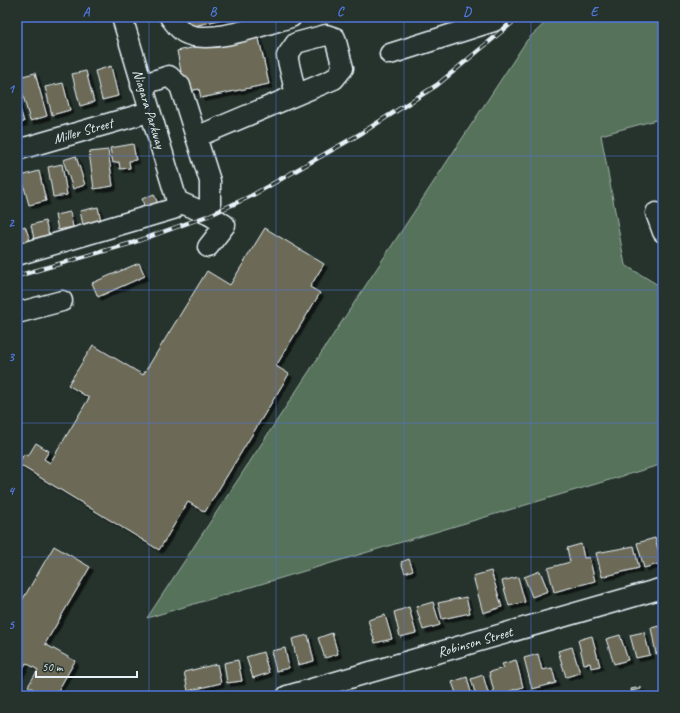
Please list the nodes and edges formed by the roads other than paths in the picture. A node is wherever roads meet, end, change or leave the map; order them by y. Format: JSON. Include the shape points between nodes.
{"nodes":[{"id":1,"x":122,"y":17,"type":"edge"},
{"id":2,"x":170,"y":17,"type":"edge"},
{"id":3,"x":291,"y":17,"type":"edge"},
{"id":4,"x":499,"y":17,"type":"edge"},
{"id":5,"x":390,"y":54,"type":"dead end"},
{"id":6,"x":141,"y":85,"type":"junction"},
{"id":7,"x":296,"y":95,"type":"dead end"},
{"id":8,"x":149,"y":112,"type":"junction"},
{"id":9,"x":196,"y":137,"type":"junction"},
{"id":10,"x":17,"y":150,"type":"edge"},
{"id":11,"x":177,"y":201,"type":"junction"},
{"id":12,"x":656,"y":213,"type":"dead end"},
{"id":13,"x":210,"y":215,"type":"junction"},
{"id":14,"x":663,"y":232,"type":"edge"},
{"id":15,"x":208,"y":247,"type":"dead end"},
{"id":16,"x":17,"y":256,"type":"edge"},
{"id":17,"x":62,"y":301,"type":"dead end"},
{"id":18,"x":17,"y":313,"type":"edge"},
{"id":19,"x":663,"y":588,"type":"edge"},
{"id":20,"x":331,"y":689,"type":"edge"},
{"id":21,"x":287,"y":696,"type":"edge"}],
"edges":[{"from":1,"to":6,"type":"street","name":"Niagara Parkway"},
{"from":2,"to":3,"type":"street","via":[[185,33],[205,37],[226,35]]},
{"from":4,"to":5,"type":"street","via":[[494,21]]},
{"from":6,"to":8,"type":"street","name":"Niagara Parkway"},
{"from":6,"to":9,"type":"street","via":[[169,76],[180,86]]},
{"from":7,"to":9,"type":"street"},
{"from":8,"to":10,"type":"street","name":"Miller Street"},
{"from":8,"to":11,"type":"street","name":"Niagara Parkway"},
{"from":9,"to":13,"type":"street","via":[[210,181]]},
{"from":11,"to":13,"type":"street"},
{"from":11,"to":16,"type":"street","via":[[173,209]]},
{"from":12,"to":14,"type":"street"},
{"from":13,"to":15,"type":"street","via":[[225,225]]},
{"from":17,"to":18,"type":"street"},
{"from":19,"to":20,"type":"street","name":"Robinson Street"},
{"from":20,"to":21,"type":"street","name":"Robinson Street"}]}
